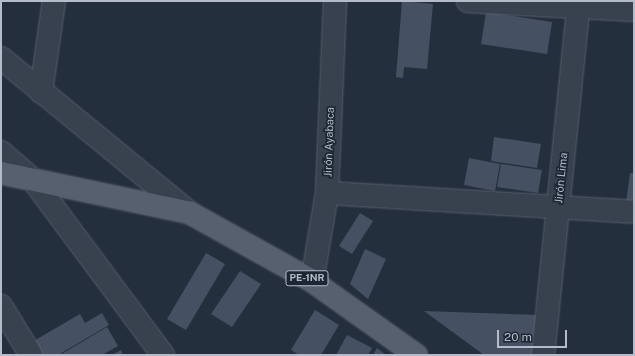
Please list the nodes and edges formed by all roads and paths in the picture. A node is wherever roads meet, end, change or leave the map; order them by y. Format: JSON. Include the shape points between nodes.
{"nodes":[{"id":1,"x":54,"y":1,"type":"edge"},
{"id":2,"x":335,"y":1,"type":"edge"},
{"id":3,"x":468,"y":1,"type":"edge"},
{"id":4,"x":578,"y":4,"type":"edge"},
{"id":5,"x":634,"y":10,"type":"edge"},
{"id":6,"x":1,"y":58,"type":"edge"},
{"id":7,"x":41,"y":92,"type":"junction"},
{"id":8,"x":1,"y":152,"type":"edge"},
{"id":9,"x":1,"y":173,"type":"edge"},
{"id":10,"x":40,"y":181,"type":"junction"},
{"id":11,"x":327,"y":192,"type":"junction"},
{"id":12,"x":558,"y":205,"type":"junction"},
{"id":13,"x":634,"y":212,"type":"edge"},
{"id":14,"x":190,"y":213,"type":"junction"},
{"id":15,"x":312,"y":281,"type":"junction"},
{"id":16,"x":1,"y":306,"type":"edge"},
{"id":17,"x":31,"y":355,"type":"edge"},
{"id":18,"x":163,"y":355,"type":"edge"},
{"id":19,"x":416,"y":355,"type":"edge"},
{"id":20,"x":543,"y":355,"type":"edge"}],
"edges":[{"from":1,"to":7,"type":"street"},
{"from":2,"to":11,"type":"street","name":"Jirón Ayabaca"},
{"from":3,"to":4,"type":"street"},
{"from":4,"to":5,"type":"street"},
{"from":4,"to":12,"type":"street","name":"Jirón Lima"},
{"from":6,"to":7,"type":"street"},
{"from":7,"to":14,"type":"street"},
{"from":8,"to":10,"type":"street"},
{"from":9,"to":10,"type":"main road","number":"PE-1NR"},
{"from":10,"to":14,"type":"main road","number":"PE-1NR"},
{"from":10,"to":18,"type":"street"},
{"from":11,"to":12,"type":"street"},
{"from":11,"to":15,"type":"street","name":"Jirón Ayabaca"},
{"from":12,"to":13,"type":"street"},
{"from":12,"to":20,"type":"street","name":"Jirón Lima"},
{"from":14,"to":15,"type":"main road","number":"PE-1NR"},
{"from":15,"to":19,"type":"main road","number":"PE-1NR"},
{"from":16,"to":17,"type":"street"}]}
